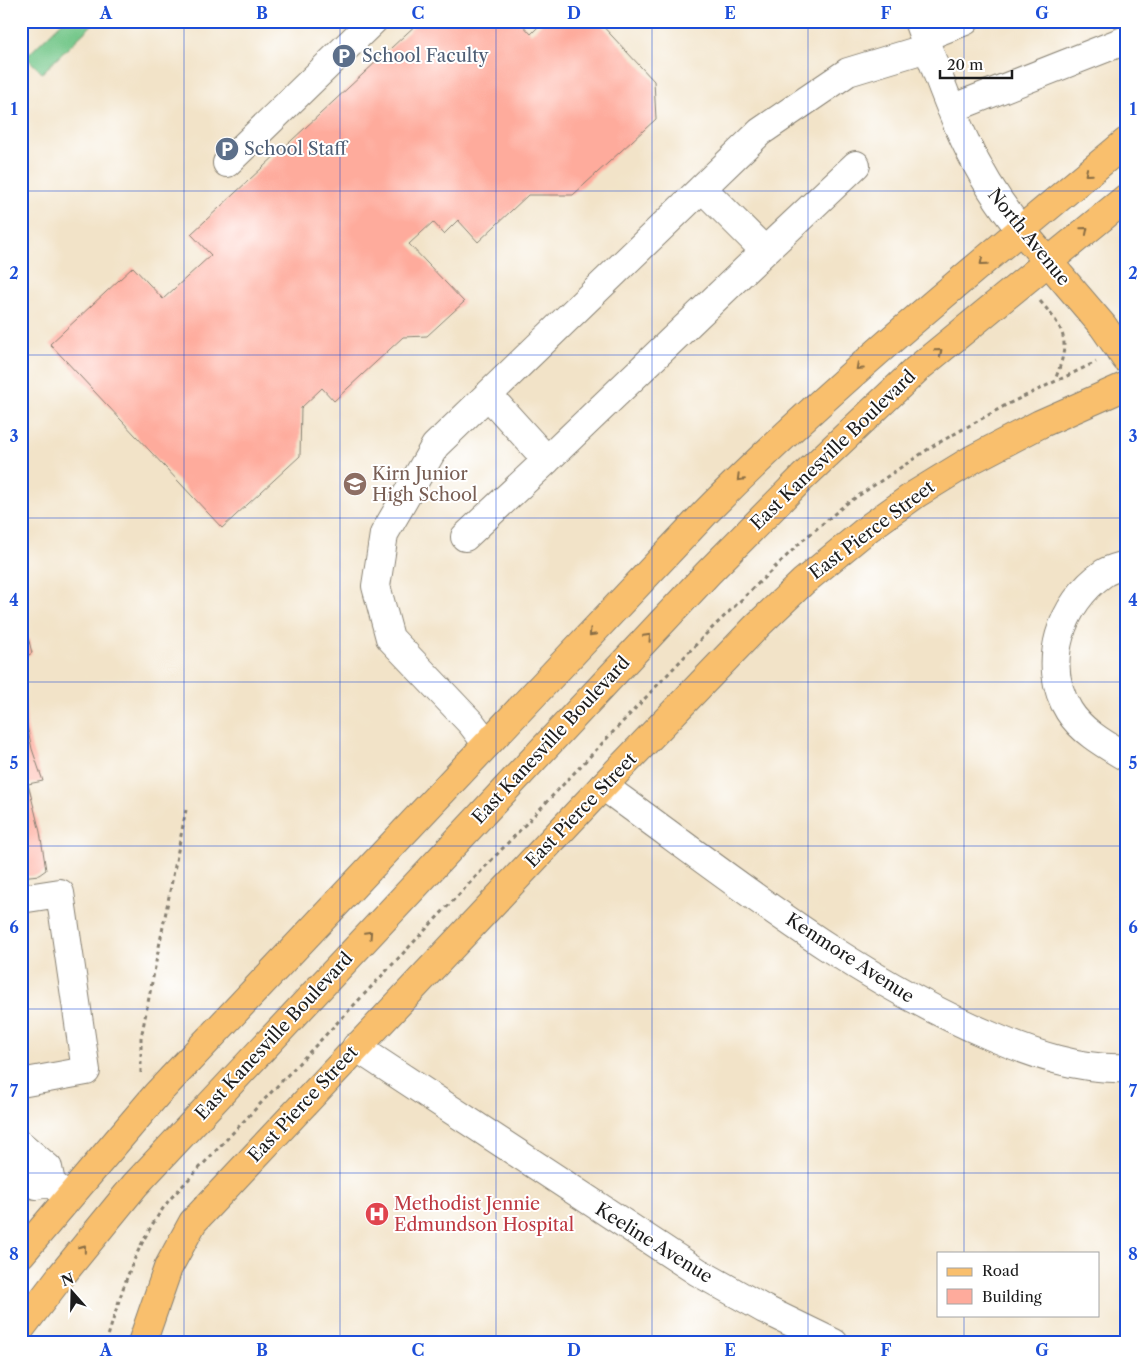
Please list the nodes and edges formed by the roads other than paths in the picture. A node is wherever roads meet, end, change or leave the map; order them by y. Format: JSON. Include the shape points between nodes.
{"nodes":[{"id":1,"x":373,"y":21,"type":"edge"},
{"id":2,"x":965,"y":21,"type":"edge"},
{"id":3,"x":923,"y":36,"type":"edge"},
{"id":4,"x":1126,"y":40,"type":"edge"},
{"id":5,"x":951,"y":109,"type":"junction"},
{"id":6,"x":1126,"y":142,"type":"edge"},
{"id":7,"x":227,"y":163,"type":"dead end"},
{"id":8,"x":856,"y":165,"type":"dead end"},
{"id":9,"x":702,"y":188,"type":"junction"},
{"id":10,"x":1126,"y":198,"type":"edge"},
{"id":11,"x":1020,"y":230,"type":"junction"},
{"id":12,"x":765,"y":251,"type":"junction"},
{"id":13,"x":1047,"y":262,"type":"junction"},
{"id":14,"x":1123,"y":355,"type":"edge"},
{"id":15,"x":1126,"y":386,"type":"edge"},
{"id":16,"x":488,"y":395,"type":"junction"},
{"id":17,"x":547,"y":460,"type":"junction"},
{"id":18,"x":466,"y":537,"type":"dead end"},
{"id":19,"x":1126,"y":565,"type":"edge"},
{"id":20,"x":487,"y":744,"type":"junction"},
{"id":21,"x":1126,"y":757,"type":"edge"},
{"id":22,"x":603,"y":786,"type":"junction"},
{"id":23,"x":21,"y":899,"type":"edge"},
{"id":24,"x":356,"y":1047,"type":"junction"},
{"id":25,"x":1126,"y":1068,"type":"edge"},
{"id":26,"x":21,"y":1083,"type":"edge"},
{"id":27,"x":21,"y":1145,"type":"edge"},
{"id":28,"x":21,"y":1173,"type":"edge"},
{"id":29,"x":60,"y":1190,"type":"junction"},
{"id":30,"x":21,"y":1254,"type":"edge"},
{"id":31,"x":21,"y":1328,"type":"edge"},
{"id":32,"x":142,"y":1343,"type":"edge"},
{"id":33,"x":834,"y":1343,"type":"edge"}],
"edges":[{"from":1,"to":7,"type":"street"},
{"from":2,"to":3,"type":"street"},
{"from":3,"to":5,"type":"street","name":"North Avenue"},
{"from":3,"to":9,"type":"street","via":[[848,72],[760,132]]},
{"from":4,"to":5,"type":"street"},
{"from":5,"to":11,"type":"street","name":"North Avenue","via":[[985,182]]},
{"from":6,"to":11,"type":"main road","one_way":true},
{"from":8,"to":12,"type":"street"},
{"from":9,"to":12,"type":"street"},
{"from":9,"to":16,"type":"street"},
{"from":13,"to":10,"type":"main road","name":"East Kanesville Boulevard","one_way":true},
{"from":11,"to":13,"type":"main road","name":"North Avenue"},
{"from":11,"to":20,"type":"main road","one_way":true,"via":[[906,326],[760,458]]},
{"from":12,"to":17,"type":"street"},
{"from":13,"to":14,"type":"main road","name":"North Avenue","via":[[1103,326]]},
{"from":31,"to":13,"type":"main road","name":"East Kanesville Boulevard","one_way":true,"via":[[135,1184],[708,573],[802,478],[917,370]]},
{"from":15,"to":22,"type":"main road","name":"East Pierce Street","via":[[1040,424],[973,459],[916,494],[870,528],[803,582],[758,625]]},
{"from":16,"to":17,"type":"street"},
{"from":16,"to":20,"type":"street","via":[[436,446],[384,534],[376,586],[390,638]]},
{"from":17,"to":18,"type":"street"},
{"from":19,"to":21,"type":"street","via":[[1105,572],[1074,600],[1058,634],[1055,662],[1058,684],[1069,712],[1093,737]]},
{"from":20,"to":29,"type":"main road","via":[[157,1094]]},
{"from":22,"to":24,"type":"main road","name":"East Pierce Street"},
{"from":22,"to":25,"type":"street","name":"Kenmore Avenue","via":[[837,954],[906,995],[966,1026],[1020,1048],[1066,1062]]},
{"from":23,"to":26,"type":"street","via":[[60,893],[86,1071]]},
{"from":24,"to":32,"type":"main road","name":"East Pierce Street","via":[[193,1222],[168,1268]]},
{"from":24,"to":33,"type":"street","name":"Keeline Avenue","via":[[676,1258],[764,1309]]},
{"from":27,"to":29,"type":"street","via":[[48,1168]]},
{"from":28,"to":29,"type":"street","via":[[36,1185]]},
{"from":29,"to":30,"type":"main road"}]}
